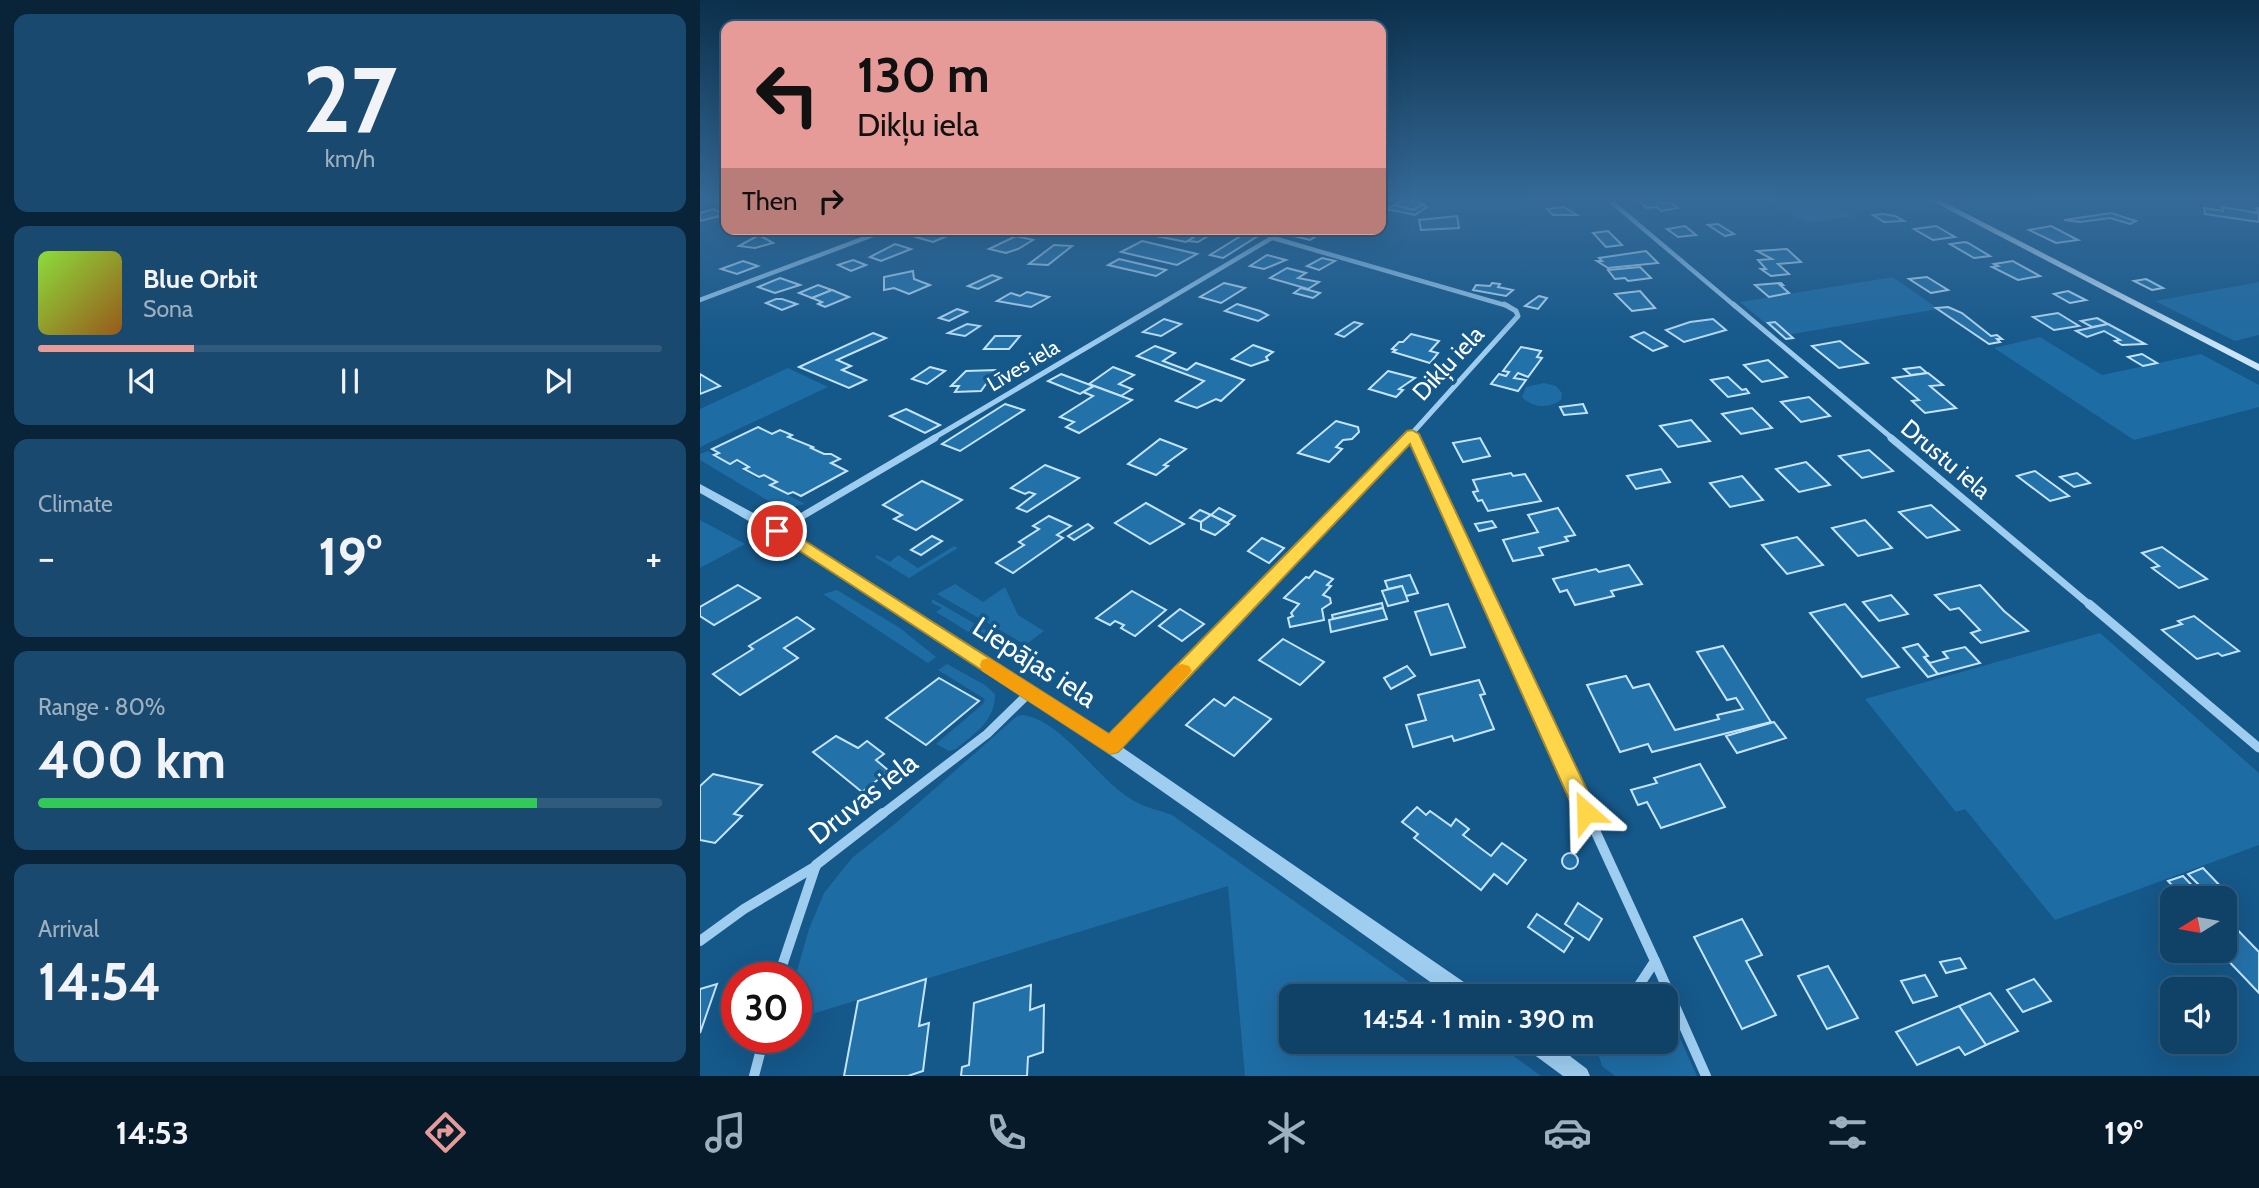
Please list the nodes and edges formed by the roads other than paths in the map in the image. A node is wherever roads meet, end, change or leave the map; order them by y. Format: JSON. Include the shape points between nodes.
{"nodes":[{"id":1,"x":834,"y":249,"type":"edge"},
{"id":2,"x":1254,"y":249,"type":"edge"},
{"id":3,"x":1312,"y":249,"type":"edge"},
{"id":4,"x":1668,"y":249,"type":"edge"},
{"id":5,"x":2029,"y":249,"type":"edge"},
{"id":6,"x":700,"y":300,"type":"edge"},
{"id":7,"x":2259,"y":368,"type":"edge"},
{"id":8,"x":1412,"y":434,"type":"junction"},
{"id":9,"x":703,"y":493,"type":"edge"},
{"id":10,"x":777,"y":531,"type":"junction"},
{"id":11,"x":1031,"y":692,"type":"junction"},
{"id":12,"x":1110,"y":746,"type":"junction"},
{"id":13,"x":2259,"y":748,"type":"edge"},
{"id":14,"x":816,"y":865,"type":"junction"},
{"id":15,"x":700,"y":941,"type":"edge"},
{"id":16,"x":1655,"y":961,"type":"junction"},
{"id":17,"x":783,"y":962,"type":"edge"},
{"id":18,"x":1450,"y":984,"type":"edge"},
{"id":19,"x":1640,"y":984,"type":"edge"},
{"id":20,"x":760,"y":1053,"type":"edge"},
{"id":21,"x":1551,"y":1054,"type":"edge"},
{"id":22,"x":1566,"y":1054,"type":"edge"},
{"id":23,"x":1558,"y":1059,"type":"junction"},
{"id":24,"x":754,"y":1076,"type":"edge"},
{"id":25,"x":1580,"y":1076,"type":"edge"},
{"id":26,"x":1706,"y":1076,"type":"edge"}],
"edges":[{"from":1,"to":6,"type":"street"},
{"from":2,"to":10,"type":"street","name":"Līves iela"},
{"from":3,"to":8,"type":"street","name":"Dikļu iela","via":[[1516,311],[1515,322]]},
{"from":4,"to":13,"type":"street","name":"Drustu iela"},
{"from":5,"to":7,"type":"main road"},
{"from":8,"to":12,"type":"street","name":"Dikļu iela"},
{"from":8,"to":16,"type":"street"},
{"from":9,"to":10,"type":"street","name":"Liepājas iela"},
{"from":10,"to":11,"type":"street","name":"Liepājas iela"},
{"from":11,"to":12,"type":"street","name":"Liepājas iela"},
{"from":11,"to":14,"type":"street","name":"Druvas iela","via":[[987,734]]},
{"from":12,"to":18,"type":"street","name":"Liepājas iela"},
{"from":14,"to":15,"type":"street"},
{"from":14,"to":17,"type":"street","name":"Druvas iela"},
{"from":16,"to":19,"type":"street"},
{"from":16,"to":26,"type":"street"},
{"from":20,"to":24,"type":"street"},
{"from":21,"to":23,"type":"street"},
{"from":22,"to":23,"type":"street"},
{"from":23,"to":25,"type":"street"}]}
